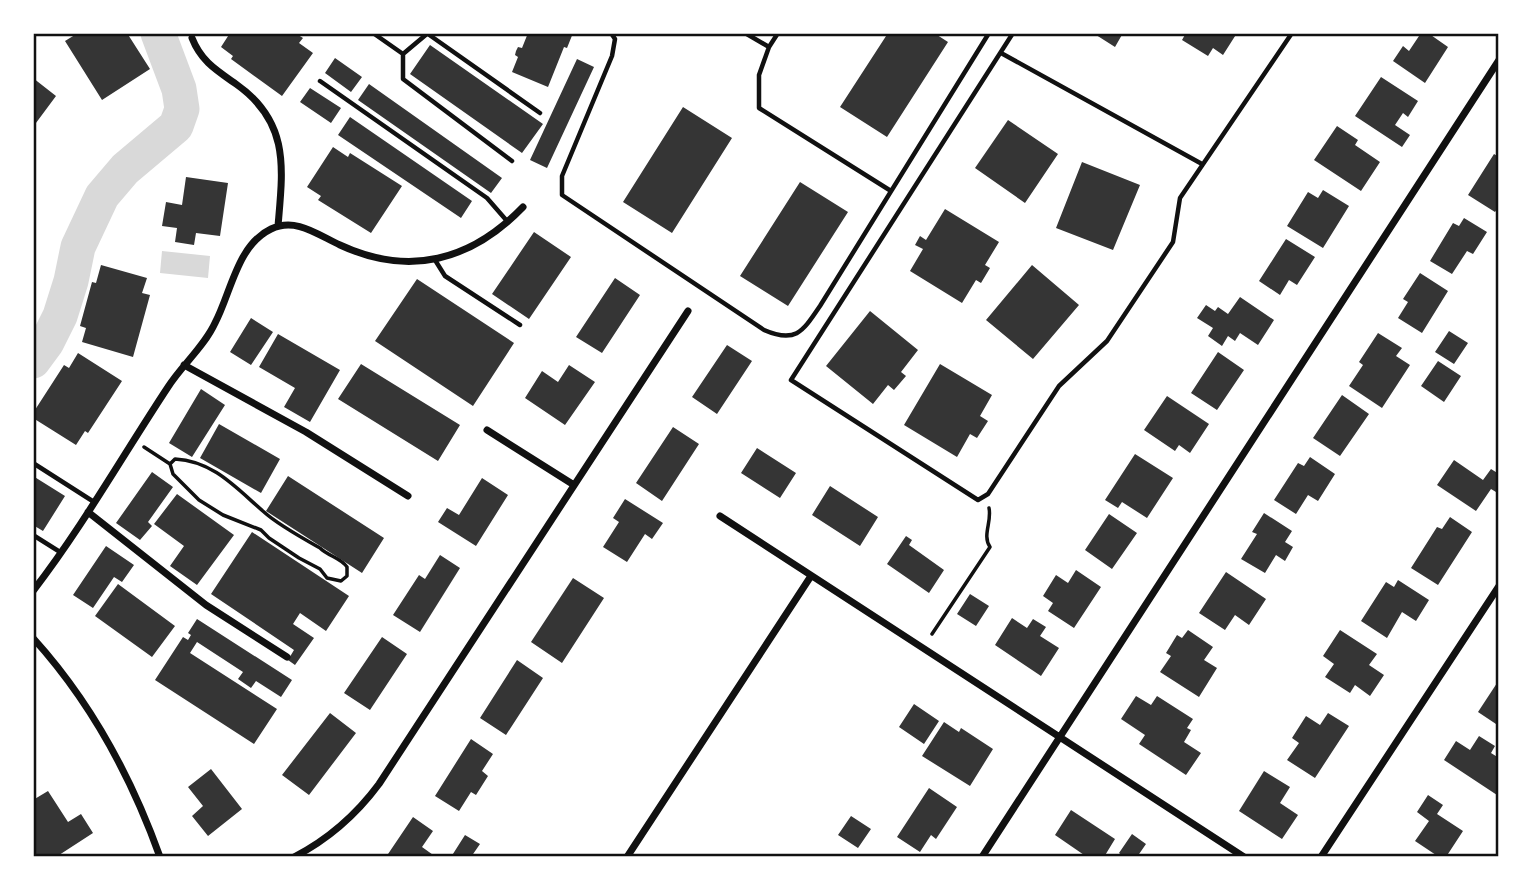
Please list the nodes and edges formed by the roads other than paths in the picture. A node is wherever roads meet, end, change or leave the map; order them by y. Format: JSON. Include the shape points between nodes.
{"nodes":[{"id":1,"x":373,"y":33,"type":"edge"},
{"id":2,"x":611,"y":33,"type":"edge"},
{"id":3,"x":745,"y":33,"type":"edge"},
{"id":4,"x":778,"y":33,"type":"edge"},
{"id":5,"x":989,"y":33,"type":"edge"},
{"id":6,"x":1013,"y":33,"type":"edge"},
{"id":7,"x":1292,"y":33,"type":"edge"},
{"id":8,"x":428,"y":34,"type":"edge"},
{"id":9,"x":192,"y":38,"type":"dead end"},
{"id":10,"x":769,"y":47,"type":"junction"},
{"id":11,"x":1001,"y":52,"type":"junction"},
{"id":12,"x":403,"y":54,"type":"junction"},
{"id":13,"x":1499,"y":60,"type":"edge"},
{"id":14,"x":320,"y":81,"type":"dead end"},
{"id":15,"x":541,"y":113,"type":"dead end"},
{"id":16,"x":512,"y":162,"type":"dead end"},
{"id":17,"x":1202,"y":164,"type":"junction"},
{"id":18,"x":891,"y":191,"type":"junction"},
{"id":19,"x":523,"y":207,"type":"dead end"},
{"id":20,"x":508,"y":222,"type":"junction"},
{"id":21,"x":278,"y":226,"type":"junction"},
{"id":22,"x":435,"y":260,"type":"junction"},
{"id":23,"x":688,"y":311,"type":"dead end"},
{"id":24,"x":520,"y":325,"type":"dead end"},
{"id":25,"x":184,"y":365,"type":"junction"},
{"id":26,"x":486,"y":430,"type":"dead end"},
{"id":27,"x":33,"y":463,"type":"edge"},
{"id":28,"x":574,"y":485,"type":"junction"},
{"id":29,"x":408,"y":496,"type":"dead end"},
{"id":30,"x":94,"y":502,"type":"junction"},
{"id":31,"x":88,"y":512,"type":"junction"},
{"id":32,"x":720,"y":516,"type":"dead end"},
{"id":33,"x":33,"y":536,"type":"edge"},
{"id":34,"x":61,"y":553,"type":"junction"},
{"id":35,"x":811,"y":576,"type":"junction"},
{"id":36,"x":1499,"y":586,"type":"edge"},
{"id":37,"x":33,"y":590,"type":"edge"},
{"id":38,"x":33,"y":638,"type":"edge"},
{"id":39,"x":287,"y":657,"type":"dead end"},
{"id":40,"x":1060,"y":737,"type":"junction"},
{"id":41,"x":160,"y":857,"type":"edge"},
{"id":42,"x":294,"y":857,"type":"edge"},
{"id":43,"x":627,"y":857,"type":"edge"},
{"id":44,"x":982,"y":857,"type":"edge"},
{"id":45,"x":1244,"y":857,"type":"edge"},
{"id":46,"x":1321,"y":857,"type":"edge"}],
"edges":[{"from":1,"to":12,"type":"lane"},
{"from":2,"to":18,"type":"lane","via":[[615,39],[612,56],[562,176],[562,195],[764,330],[786,336],[804,330]]},
{"from":3,"to":10,"type":"lane"},
{"from":4,"to":10,"type":"lane"},
{"from":5,"to":18,"type":"lane"},
{"from":6,"to":11,"type":"lane"},
{"from":7,"to":17,"type":"lane"},
{"from":8,"to":12,"type":"lane"},
{"from":8,"to":15,"type":"lane"},
{"from":9,"to":21,"type":"street","via":[[203,60],[256,100],[276,132],[282,159]]},
{"from":10,"to":18,"type":"lane","via":[[759,75],[759,108]]},
{"from":11,"to":17,"type":"lane"},
{"from":11,"to":17,"type":"lane","via":[[791,380],[968,495],[978,500],[984,497],[1059,386],[1107,341],[1173,242],[1177,204]]},
{"from":12,"to":16,"type":"lane","via":[[403,79]]},
{"from":13,"to":40,"type":"street"},
{"from":14,"to":20,"type":"lane","via":[[487,198]]},
{"from":19,"to":20,"type":"street"},
{"from":20,"to":22,"type":"street","via":[[474,246]]},
{"from":21,"to":22,"type":"street","via":[[303,227],[368,256]]},
{"from":21,"to":25,"type":"street","via":[[250,245],[212,330]]},
{"from":22,"to":24,"type":"lane","via":[[444,276]]},
{"from":23,"to":28,"type":"street"},
{"from":25,"to":29,"type":"street","via":[[306,432]]},
{"from":25,"to":30,"type":"street"},
{"from":26,"to":28,"type":"street"},
{"from":27,"to":30,"type":"lane"},
{"from":28,"to":42,"type":"street","via":[[379,784],[339,828]]},
{"from":30,"to":31,"type":"street"},
{"from":31,"to":34,"type":"street"},
{"from":31,"to":39,"type":"street","via":[[206,605]]},
{"from":32,"to":35,"type":"street"},
{"from":33,"to":34,"type":"lane"},
{"from":34,"to":37,"type":"street"},
{"from":35,"to":40,"type":"street"},
{"from":35,"to":43,"type":"street"},
{"from":36,"to":46,"type":"street"},
{"from":38,"to":41,"type":"street","via":[[101,728],[136,795]]},
{"from":40,"to":44,"type":"street"},
{"from":40,"to":45,"type":"street"}]}
